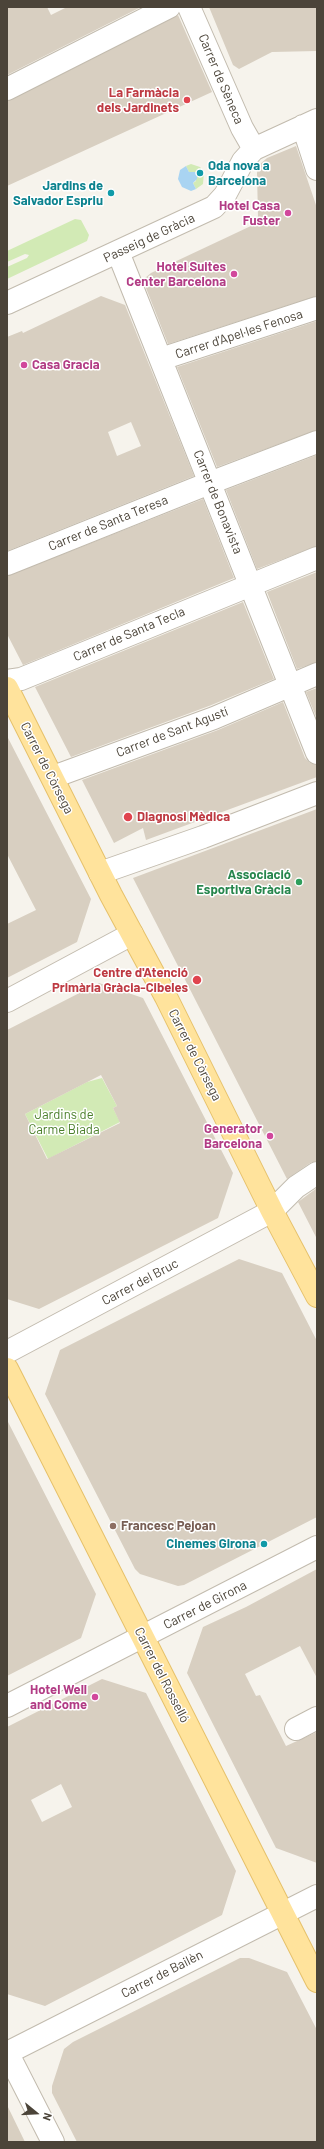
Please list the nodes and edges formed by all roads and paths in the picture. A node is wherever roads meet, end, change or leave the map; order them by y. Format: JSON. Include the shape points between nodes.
{"nodes":[{"id":1,"x":168,"y":7,"type":"edge"},
{"id":2,"x":190,"y":7,"type":"edge"},
{"id":3,"x":7,"y":89,"type":"edge"},
{"id":4,"x":310,"y":123,"type":"edge"},
{"id":5,"x":260,"y":146,"type":"junction"},
{"id":6,"x":317,"y":169,"type":"edge"},
{"id":7,"x":118,"y":252,"type":"junction"},
{"id":8,"x":7,"y":303,"type":"edge"},
{"id":9,"x":317,"y":308,"type":"edge"},
{"id":10,"x":161,"y":359,"type":"junction"},
{"id":11,"x":317,"y":442,"type":"edge"},
{"id":12,"x":210,"y":482,"type":"junction"},
{"id":13,"x":317,"y":558,"type":"edge"},
{"id":14,"x":7,"y":564,"type":"edge"},
{"id":15,"x":251,"y":584,"type":"junction"},
{"id":16,"x":317,"y":674,"type":"edge"},
{"id":17,"x":7,"y":681,"type":"edge"},
{"id":18,"x":291,"y":684,"type":"junction"},
{"id":19,"x":7,"y":688,"type":"edge"},
{"id":20,"x":317,"y":753,"type":"edge"},
{"id":21,"x":53,"y":777,"type":"junction"},
{"id":22,"x":317,"y":793,"type":"edge"},
{"id":23,"x":100,"y":872,"type":"junction"},
{"id":24,"x":132,"y":934,"type":"junction"},
{"id":25,"x":7,"y":1001,"type":"edge"},
{"id":26,"x":317,"y":1173,"type":"edge"},
{"id":27,"x":272,"y":1211,"type":"junction"},
{"id":28,"x":317,"y":1296,"type":"edge"},
{"id":29,"x":7,"y":1352,"type":"edge"},
{"id":30,"x":7,"y":1370,"type":"edge"},
{"id":31,"x":317,"y":1547,"type":"edge"},
{"id":32,"x":142,"y":1637,"type":"junction"},
{"id":33,"x":7,"y":1706,"type":"edge"},
{"id":34,"x":317,"y":1718,"type":"edge"},
{"id":35,"x":296,"y":1729,"type":"dead end"},
{"id":36,"x":317,"y":1896,"type":"edge"},
{"id":37,"x":283,"y":1914,"type":"junction"},
{"id":38,"x":317,"y":1981,"type":"edge"},
{"id":39,"x":7,"y":2052,"type":"edge"},
{"id":40,"x":53,"y":2142,"type":"edge"}],
"edges":[{"from":1,"to":3,"type":"street"},
{"from":2,"to":5,"type":"street","name":"Carrer de Sèneca","via":[[242,128]]},
{"from":4,"to":5,"type":"street"},
{"from":4,"to":6,"type":"street"},
{"from":5,"to":7,"type":"street","name":"Passeig de Gràcia","via":[[243,161],[225,195],[214,207]]},
{"from":7,"to":8,"type":"street","name":"Passeig de Gràcia"},
{"from":7,"to":10,"type":"street","name":"Carrer de Bonavista"},
{"from":9,"to":10,"type":"street","name":"Carrer d'Apel·les Fenosa"},
{"from":10,"to":12,"type":"street","name":"Carrer de Bonavista"},
{"from":11,"to":12,"type":"street","name":"Carrer de Santa Teresa"},
{"from":12,"to":14,"type":"street","name":"Carrer de Santa Teresa"},
{"from":12,"to":15,"type":"street","name":"Carrer de Bonavista"},
{"from":13,"to":15,"type":"street","name":"Carrer de Santa Tecla"},
{"from":15,"to":17,"type":"street","name":"Carrer de Santa Tecla","via":[[21,679]]},
{"from":15,"to":18,"type":"street","name":"Carrer de Bonavista"},
{"from":16,"to":18,"type":"street","name":"Carrer de Sant Agustí"},
{"from":18,"to":20,"type":"street","name":"Carrer de Bonavista"},
{"from":18,"to":21,"type":"street","name":"Carrer de Sant Agustí","via":[[214,718]]},
{"from":19,"to":21,"type":"main road","name":"Carrer de Còrsega"},
{"from":21,"to":23,"type":"main road","name":"Carrer de Còrsega"},
{"from":22,"to":23,"type":"street","via":[[203,837]]},
{"from":23,"to":24,"type":"main road","name":"Carrer de Còrsega"},
{"from":24,"to":25,"type":"street"},
{"from":24,"to":27,"type":"main road","name":"Carrer de Còrsega","via":[[170,1004]]},
{"from":26,"to":27,"type":"street","name":"Carrer del Bruc","via":[[296,1187]]},
{"from":27,"to":28,"type":"main road","name":"Carrer de Còrsega"},
{"from":27,"to":29,"type":"street","name":"Carrer del Bruc"},
{"from":30,"to":32,"type":"main road","name":"Carrer del Rosselló"},
{"from":31,"to":32,"type":"street","name":"Carrer de Girona"},
{"from":32,"to":33,"type":"street","name":"Carrer de Girona"},
{"from":32,"to":37,"type":"main road","name":"Carrer del Rosselló"},
{"from":34,"to":35,"type":"street"},
{"from":36,"to":37,"type":"street","name":"Carrer de Bailèn"},
{"from":37,"to":38,"type":"main road","name":"Carrer del Rosselló"},
{"from":37,"to":39,"type":"street","name":"Carrer de Bailèn"},
{"from":39,"to":40,"type":"street"}]}
